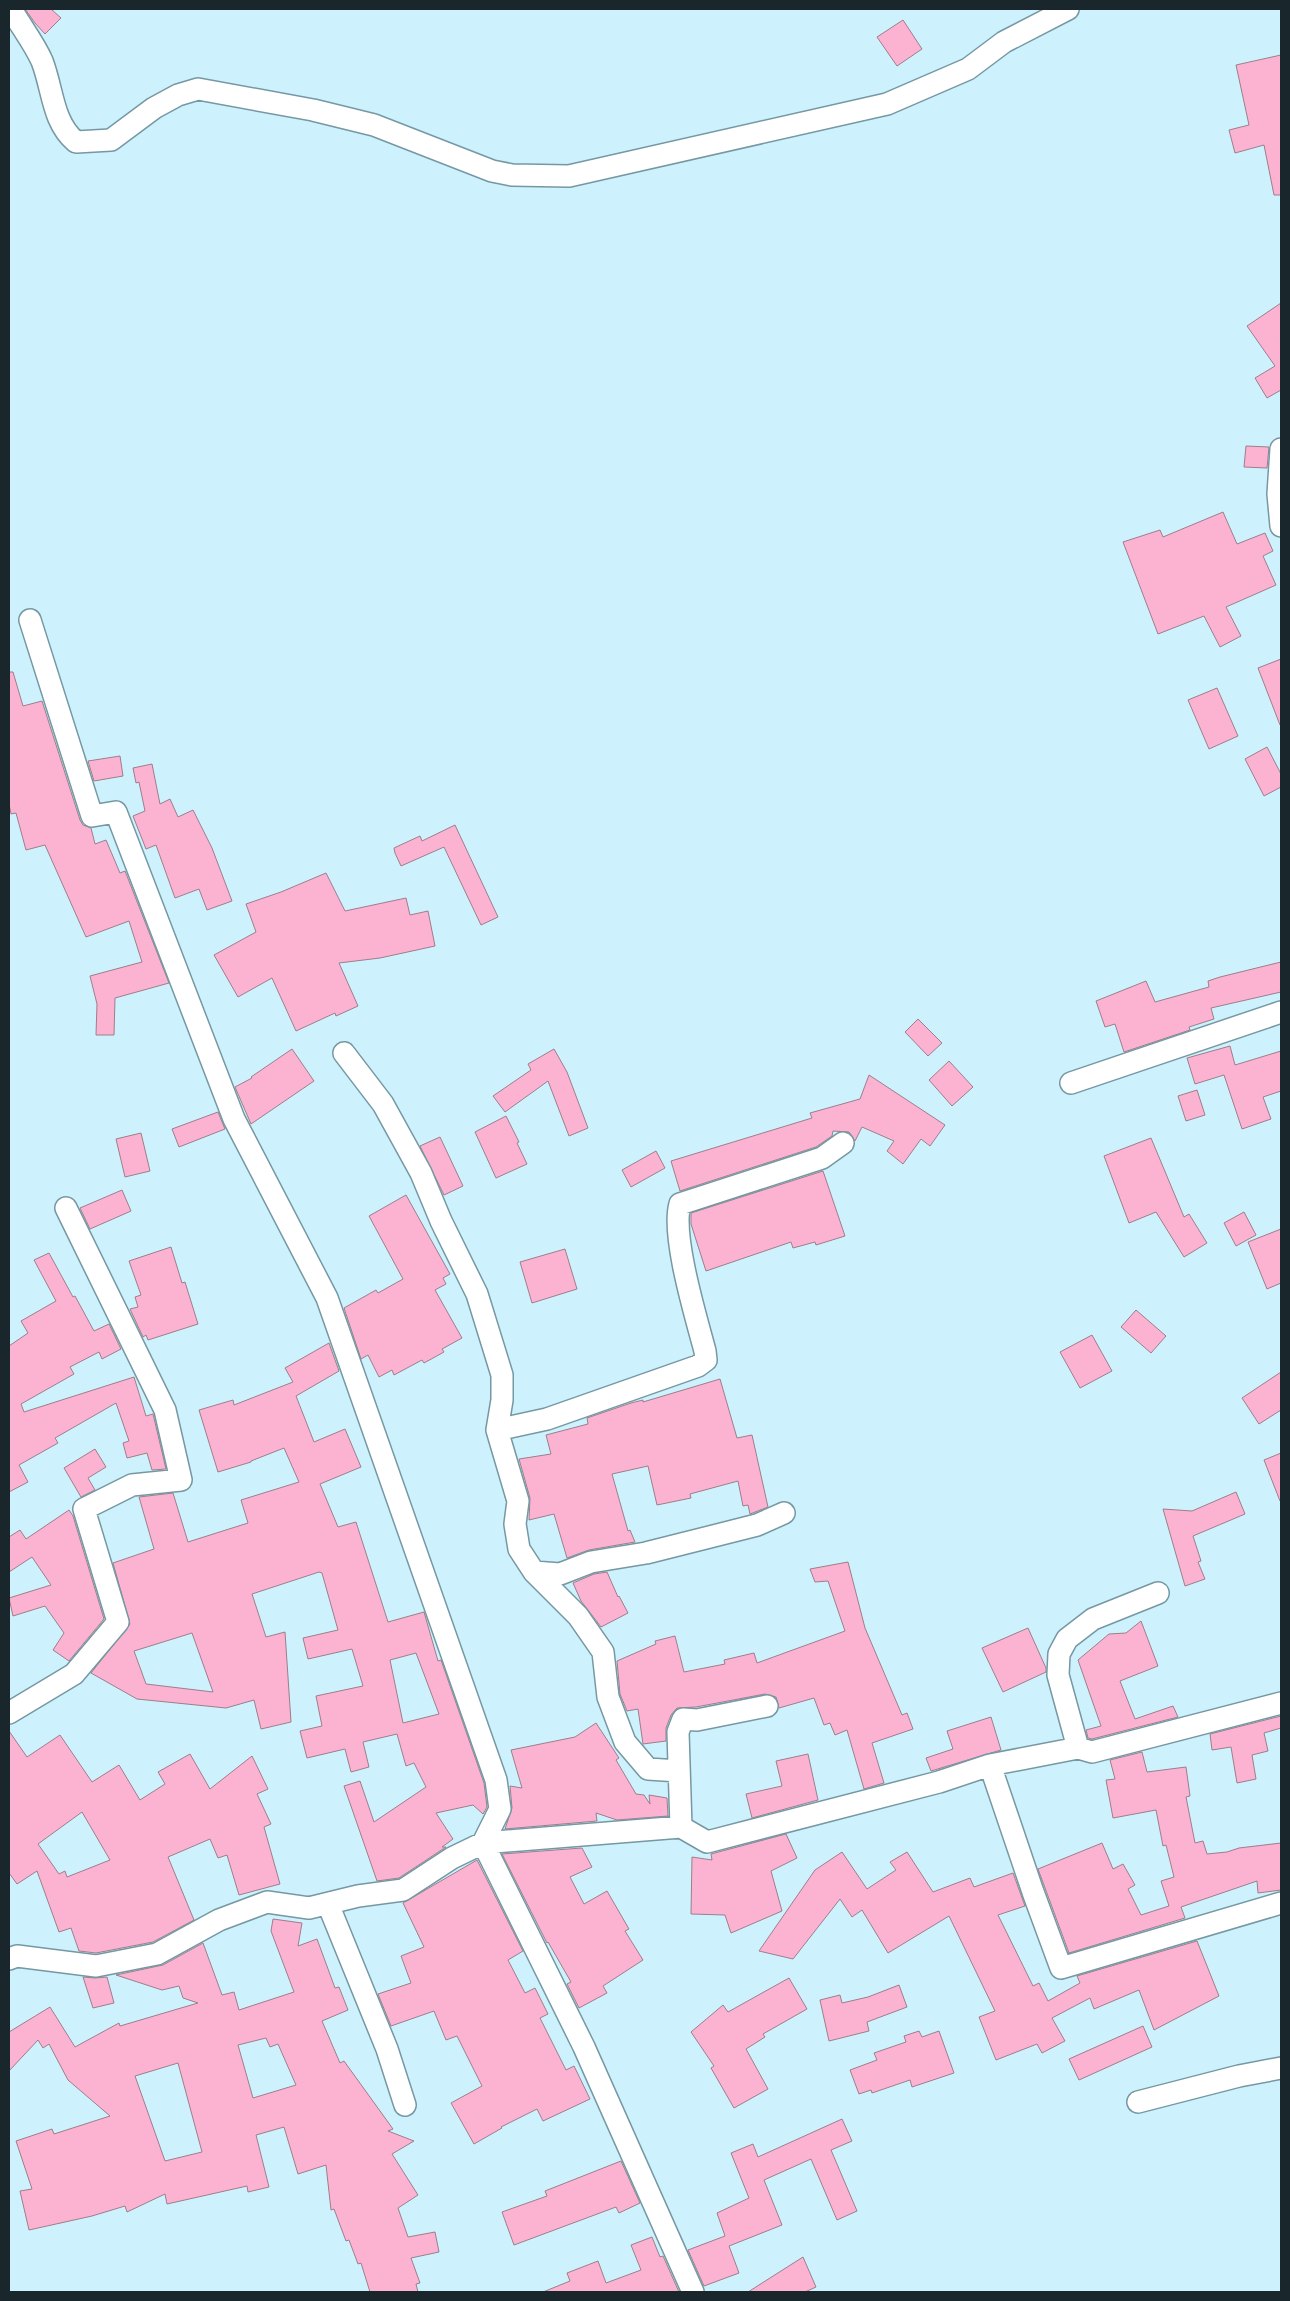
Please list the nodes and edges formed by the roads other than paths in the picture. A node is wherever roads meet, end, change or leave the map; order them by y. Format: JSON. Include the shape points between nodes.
{"nodes":[{"id":1,"x":1068,"y":9,"type":"edge"},
{"id":2,"x":9,"y":10,"type":"edge"},
{"id":3,"x":1281,"y":449,"type":"edge"},
{"id":4,"x":1281,"y":526,"type":"edge"},
{"id":5,"x":30,"y":620,"type":"dead end"},
{"id":6,"x":1281,"y":1012,"type":"edge"},
{"id":7,"x":344,"y":1053,"type":"dead end"},
{"id":8,"x":1071,"y":1083,"type":"dead end"},
{"id":9,"x":843,"y":1143,"type":"dead end"},
{"id":10,"x":66,"y":1208,"type":"dead end"},
{"id":11,"x":497,"y":1430,"type":"junction"},
{"id":12,"x":784,"y":1513,"type":"dead end"},
{"id":13,"x":534,"y":1572,"type":"junction"},
{"id":14,"x":1158,"y":1593,"type":"dead end"},
{"id":15,"x":1281,"y":1703,"type":"edge"},
{"id":16,"x":767,"y":1706,"type":"dead end"},
{"id":17,"x":9,"y":1713,"type":"edge"},
{"id":18,"x":1078,"y":1748,"type":"junction"},
{"id":19,"x":990,"y":1766,"type":"junction"},
{"id":20,"x":679,"y":1772,"type":"junction"},
{"id":21,"x":681,"y":1827,"type":"junction"},
{"id":22,"x":483,"y":1843,"type":"junction"},
{"id":23,"x":1281,"y":1902,"type":"edge"},
{"id":24,"x":328,"y":1904,"type":"junction"},
{"id":25,"x":9,"y":1959,"type":"edge"},
{"id":26,"x":1281,"y":2068,"type":"edge"},
{"id":27,"x":1138,"y":2102,"type":"dead end"},
{"id":28,"x":405,"y":2105,"type":"dead end"},
{"id":29,"x":693,"y":2292,"type":"edge"}],
"edges":[{"from":1,"to":2,"type":"street","via":[[1004,42],[968,70],[887,104],[569,176],[512,176],[374,126],[312,110],[198,89],[154,108],[111,140],[76,142],[59,123],[41,60]]},
{"from":3,"to":4,"type":"street","via":[[1278,494]]},
{"from":5,"to":22,"type":"street","via":[[92,816],[116,812],[234,1120],[327,1298],[496,1780],[500,1809]]},
{"from":6,"to":8,"type":"street"},
{"from":7,"to":11,"type":"street","via":[[383,1104],[421,1173],[477,1294],[502,1375]]},
{"from":9,"to":11,"type":"street","via":[[822,1158],[680,1204],[678,1232],[706,1360],[698,1366],[547,1419]]},
{"from":10,"to":17,"type":"street","via":[[165,1410],[181,1480],[132,1485],[84,1509],[118,1622],[74,1674]]},
{"from":11,"to":13,"type":"street","via":[[518,1501],[515,1524],[519,1549]]},
{"from":12,"to":13,"type":"street","via":[[757,1525],[646,1553],[591,1562],[560,1574]]},
{"from":13,"to":20,"type":"street","via":[[578,1616],[602,1652],[608,1697],[625,1742],[648,1769]]},
{"from":14,"to":18,"type":"street","via":[[1093,1619],[1067,1639],[1059,1654],[1058,1675]]},
{"from":15,"to":18,"type":"street","via":[[1092,1752]]},
{"from":16,"to":20,"type":"street","via":[[697,1720],[683,1719],[678,1732]]},
{"from":18,"to":19,"type":"street"},
{"from":19,"to":21,"type":"street","via":[[707,1842]]},
{"from":19,"to":23,"type":"street","via":[[1061,1968]]},
{"from":20,"to":21,"type":"street"},
{"from":21,"to":22,"type":"street"},
{"from":22,"to":24,"type":"street","via":[[452,1858],[403,1890]]},
{"from":22,"to":29,"type":"street","via":[[584,2047]]},
{"from":24,"to":25,"type":"street","via":[[309,1908],[267,1902],[219,1920],[157,1954],[96,1966],[17,1956]]},
{"from":24,"to":28,"type":"street","via":[[387,2049]]},
{"from":26,"to":27,"type":"street"}]}
